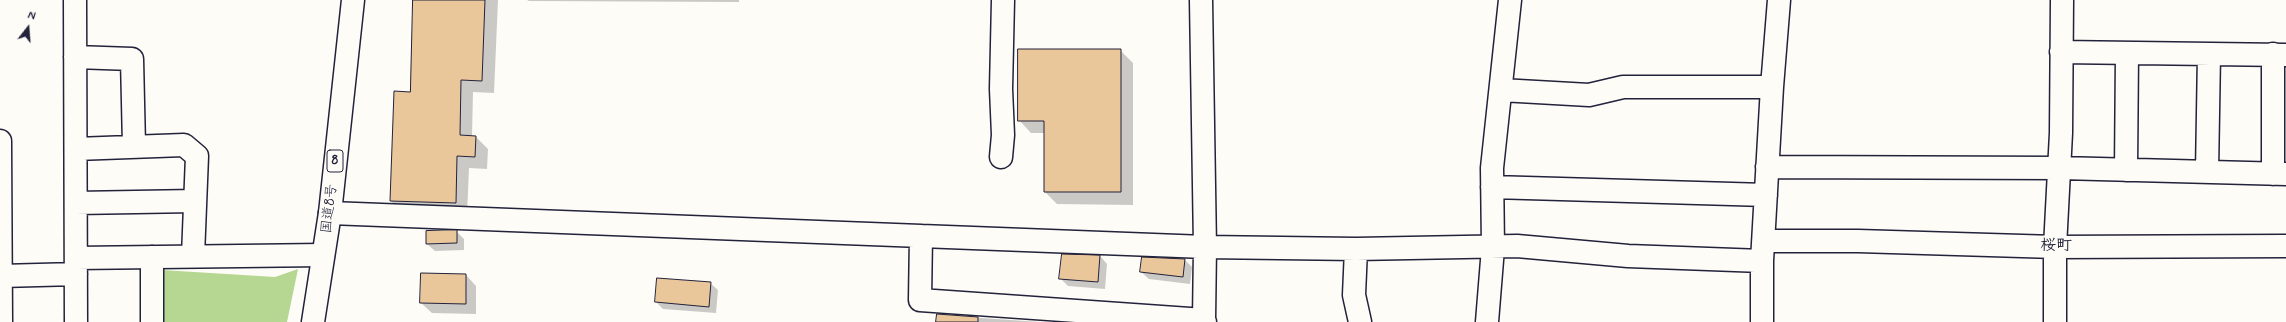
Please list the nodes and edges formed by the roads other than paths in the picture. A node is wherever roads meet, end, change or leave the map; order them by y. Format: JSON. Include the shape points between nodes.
{"nodes":[{"id":1,"x":75,"y":0,"type":"edge"},
{"id":2,"x":353,"y":0,"type":"edge"},
{"id":3,"x":1003,"y":0,"type":"edge"},
{"id":4,"x":1201,"y":0,"type":"edge"},
{"id":5,"x":1510,"y":0,"type":"edge"},
{"id":6,"x":1779,"y":0,"type":"edge"},
{"id":7,"x":2062,"y":0,"type":"edge"},
{"id":8,"x":2061,"y":52,"type":"junction"},
{"id":9,"x":2127,"y":53,"type":"junction"},
{"id":10,"x":2209,"y":54,"type":"junction"},
{"id":11,"x":2280,"y":55,"type":"edge"},
{"id":12,"x":75,"y":57,"type":"junction"},
{"id":13,"x":1772,"y":87,"type":"junction"},
{"id":14,"x":1501,"y":90,"type":"junction"},
{"id":15,"x":0,"y":141,"type":"edge"},
{"id":16,"x":134,"y":146,"type":"junction"},
{"id":17,"x":76,"y":149,"type":"junction"},
{"id":18,"x":1001,"y":157,"type":"dead end"},
{"id":19,"x":1768,"y":167,"type":"junction"},
{"id":20,"x":2061,"y":168,"type":"junction"},
{"id":21,"x":2126,"y":170,"type":"junction"},
{"id":22,"x":2207,"y":172,"type":"junction"},
{"id":23,"x":2279,"y":174,"type":"edge"},
{"id":24,"x":1492,"y":187,"type":"junction"},
{"id":25,"x":0,"y":190,"type":"edge"},
{"id":26,"x":1766,"y":195,"type":"junction"},
{"id":27,"x":195,"y":201,"type":"junction"},
{"id":28,"x":76,"y":203,"type":"junction"},
{"id":29,"x":330,"y":213,"type":"junction"},
{"id":30,"x":921,"y":236,"type":"junction"},
{"id":31,"x":2286,"y":246,"type":"edge"},
{"id":32,"x":2055,"y":247,"type":"junction"},
{"id":33,"x":1204,"y":248,"type":"junction"},
{"id":34,"x":1493,"y":248,"type":"junction"},
{"id":35,"x":1356,"y":249,"type":"junction"},
{"id":36,"x":1763,"y":251,"type":"junction"},
{"id":37,"x":324,"y":255,"type":"junction"},
{"id":38,"x":193,"y":256,"type":"junction"},
{"id":39,"x":152,"y":257,"type":"junction"},
{"id":40,"x":76,"y":266,"type":"junction"},
{"id":41,"x":1,"y":276,"type":"edge"},
{"id":42,"x":1205,"y":321,"type":"edge"},
{"id":43,"x":1,"y":322,"type":"edge"},
{"id":44,"x":76,"y":322,"type":"edge"},
{"id":45,"x":152,"y":322,"type":"edge"},
{"id":46,"x":313,"y":322,"type":"edge"},
{"id":47,"x":1360,"y":322,"type":"edge"},
{"id":48,"x":1487,"y":322,"type":"edge"},
{"id":49,"x":1762,"y":322,"type":"edge"},
{"id":50,"x":2055,"y":322,"type":"edge"}],
"edges":[{"from":1,"to":12,"type":"main road"},
{"from":2,"to":29,"type":"main road","name":"国道8号","number":"8"},
{"from":3,"to":18,"type":"main road"},
{"from":4,"to":33,"type":"main road"},
{"from":5,"to":14,"type":"main road"},
{"from":6,"to":13,"type":"main road"},
{"from":7,"to":8,"type":"main road"},
{"from":8,"to":9,"type":"main road"},
{"from":8,"to":20,"type":"main road"},
{"from":9,"to":10,"type":"main road"},
{"from":9,"to":21,"type":"main road"},
{"from":10,"to":11,"type":"main road"},
{"from":10,"to":22,"type":"main road"},
{"from":11,"to":23,"type":"main road"},
{"from":12,"to":16,"type":"main road","via":[[132,59]]},
{"from":12,"to":17,"type":"main road"},
{"from":13,"to":14,"type":"main road","via":[[1623,86],[1589,96]]},
{"from":13,"to":19,"type":"main road"},
{"from":14,"to":24,"type":"main road"},
{"from":15,"to":25,"type":"main road"},
{"from":16,"to":17,"type":"main road"},
{"from":16,"to":27,"type":"main road","via":[[184,145],[197,156]]},
{"from":17,"to":28,"type":"main road"},
{"from":19,"to":20,"type":"main road"},
{"from":19,"to":26,"type":"main road"},
{"from":20,"to":21,"type":"main road"},
{"from":20,"to":32,"type":"main road"},
{"from":21,"to":22,"type":"main road"},
{"from":22,"to":23,"type":"main road"},
{"from":24,"to":26,"type":"main road"},
{"from":24,"to":34,"type":"main road"},
{"from":25,"to":41,"type":"main road"},
{"from":26,"to":36,"type":"main road"},
{"from":27,"to":28,"type":"main road"},
{"from":27,"to":38,"type":"main road"},
{"from":28,"to":40,"type":"main road"},
{"from":29,"to":30,"type":"main road"},
{"from":29,"to":37,"type":"main road","name":"国道8号","number":"8"},
{"from":30,"to":33,"type":"main road"},
{"from":30,"to":42,"type":"main road","via":[[920,300]]},
{"from":31,"to":32,"type":"main road"},
{"from":32,"to":36,"type":"main road","via":[[1858,241]]},
{"from":32,"to":50,"type":"main road"},
{"from":33,"to":35,"type":"main road"},
{"from":33,"to":42,"type":"main road"},
{"from":34,"to":35,"type":"main road"},
{"from":34,"to":36,"type":"main road","via":[[1517,246],[1628,256]]},
{"from":34,"to":48,"type":"main road"},
{"from":35,"to":47,"type":"main road","via":[[1354,295]]},
{"from":36,"to":49,"type":"main road"},
{"from":37,"to":38,"type":"main road"},
{"from":37,"to":46,"type":"main road","name":"国道8号","number":"8"},
{"from":38,"to":39,"type":"main road"},
{"from":39,"to":40,"type":"main road"},
{"from":39,"to":45,"type":"main road"},
{"from":40,"to":41,"type":"main road"},
{"from":40,"to":44,"type":"main road"},
{"from":41,"to":43,"type":"main road"}]}
